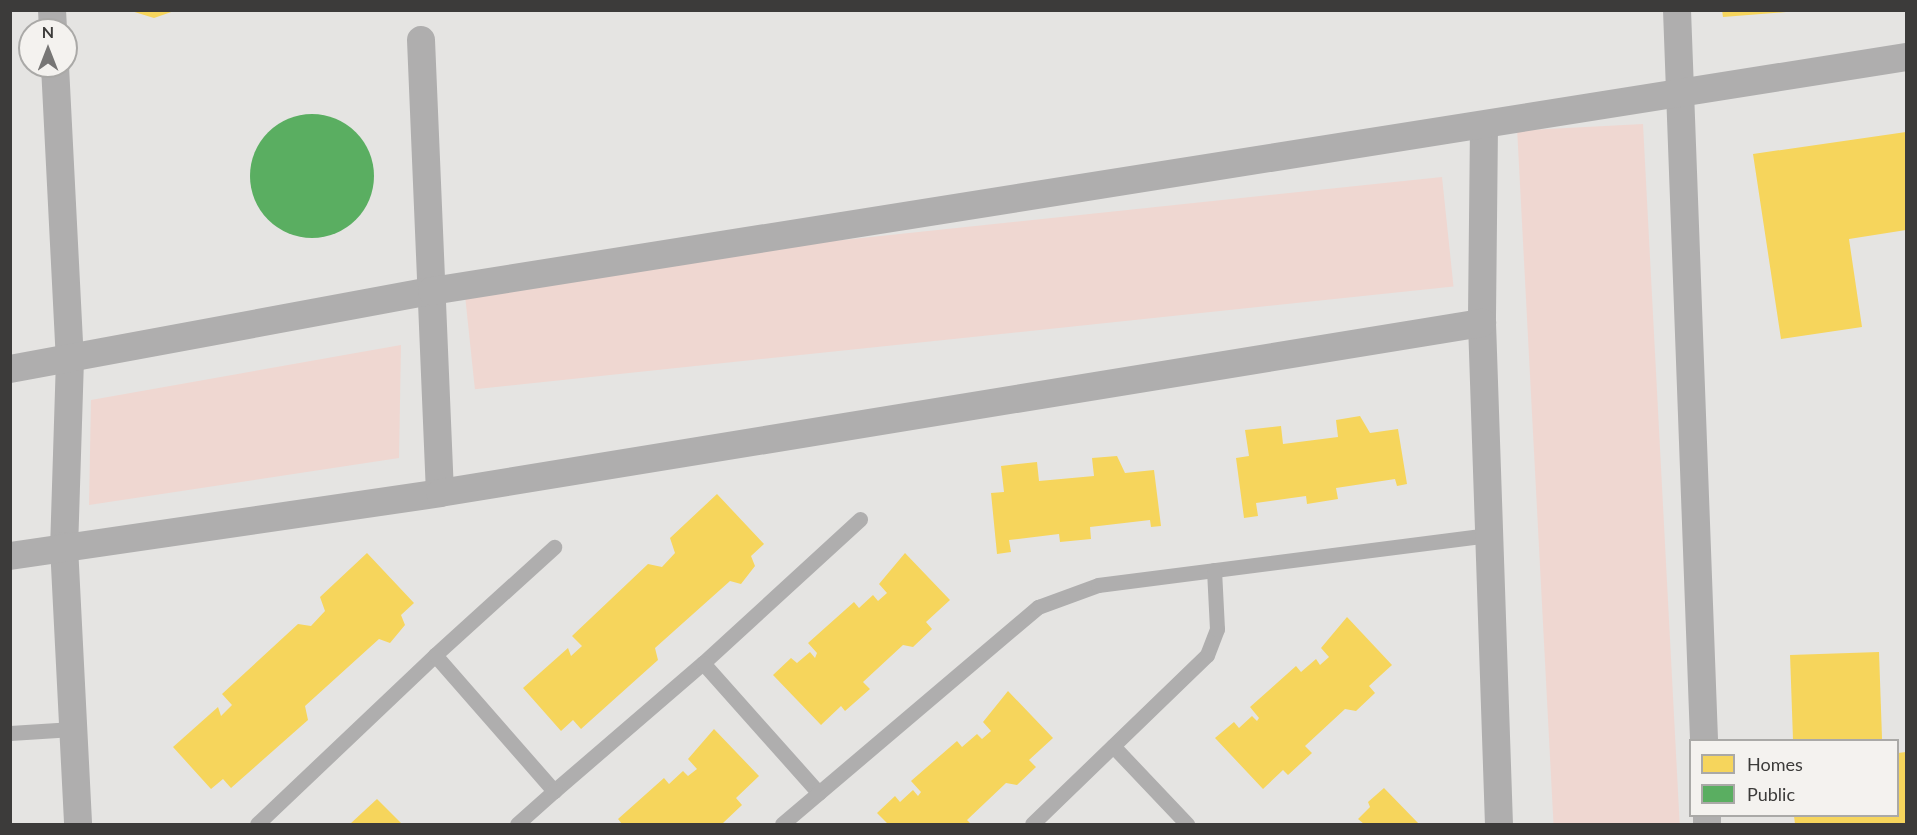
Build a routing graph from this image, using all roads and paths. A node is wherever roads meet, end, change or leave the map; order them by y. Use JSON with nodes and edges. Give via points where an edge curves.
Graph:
{"nodes":[{"id":1,"x":1677,"y":10,"type":"edge"},
{"id":2,"x":421,"y":40,"type":"dead end"},
{"id":3,"x":1906,"y":57,"type":"edge"},
{"id":4,"x":56,"y":78,"type":"edge"},
{"id":5,"x":1681,"y":93,"type":"junction"},
{"id":6,"x":1484,"y":125,"type":"junction"},
{"id":7,"x":432,"y":291,"type":"junction"},
{"id":8,"x":1482,"y":323,"type":"junction"},
{"id":9,"x":70,"y":359,"type":"junction"},
{"id":10,"x":10,"y":369,"type":"edge"},
{"id":11,"x":440,"y":493,"type":"junction"},
{"id":12,"x":860,"y":519,"type":"dead end"},
{"id":13,"x":1489,"y":535,"type":"junction"},
{"id":14,"x":63,"y":546,"type":"junction"},
{"id":15,"x":554,"y":547,"type":"dead end"},
{"id":16,"x":10,"y":556,"type":"edge"},
{"id":17,"x":1214,"y":570,"type":"junction"},
{"id":18,"x":435,"y":655,"type":"junction"},
{"id":19,"x":703,"y":663,"type":"junction"},
{"id":20,"x":73,"y":729,"type":"junction"},
{"id":21,"x":10,"y":733,"type":"edge"},
{"id":22,"x":1704,"y":739,"type":"edge"},
{"id":23,"x":1113,"y":746,"type":"junction"},
{"id":24,"x":554,"y":790,"type":"junction"},
{"id":25,"x":819,"y":793,"type":"junction"},
{"id":26,"x":78,"y":825,"type":"edge"},
{"id":27,"x":257,"y":825,"type":"edge"},
{"id":28,"x":517,"y":825,"type":"edge"},
{"id":29,"x":782,"y":825,"type":"edge"},
{"id":30,"x":1032,"y":825,"type":"edge"},
{"id":31,"x":1187,"y":825,"type":"edge"},
{"id":32,"x":1499,"y":825,"type":"edge"}],
"edges":[{"from":1,"to":5,"type":"street"},
{"from":2,"to":7,"type":"street"},
{"from":3,"to":5,"type":"street"},
{"from":4,"to":9,"type":"street"},
{"from":5,"to":6,"type":"street"},
{"from":5,"to":22,"type":"street"},
{"from":6,"to":7,"type":"street"},
{"from":6,"to":8,"type":"street"},
{"from":7,"to":9,"type":"street"},
{"from":7,"to":11,"type":"street"},
{"from":8,"to":11,"type":"street"},
{"from":8,"to":13,"type":"street"},
{"from":9,"to":10,"type":"street"},
{"from":9,"to":14,"type":"street"},
{"from":11,"to":14,"type":"street"},
{"from":12,"to":19,"type":"lane"},
{"from":13,"to":17,"type":"lane"},
{"from":13,"to":32,"type":"street"},
{"from":14,"to":16,"type":"street"},
{"from":14,"to":20,"type":"street"},
{"from":15,"to":18,"type":"lane"},
{"from":17,"to":23,"type":"lane","via":[[1217,629],[1207,655]]},
{"from":17,"to":25,"type":"lane","via":[[1098,585],[1038,607]]},
{"from":18,"to":24,"type":"lane"},
{"from":18,"to":27,"type":"lane"},
{"from":19,"to":24,"type":"lane"},
{"from":19,"to":25,"type":"lane"},
{"from":20,"to":21,"type":"lane"},
{"from":20,"to":26,"type":"street"},
{"from":23,"to":30,"type":"lane"},
{"from":23,"to":31,"type":"lane"},
{"from":24,"to":28,"type":"lane"},
{"from":25,"to":29,"type":"lane"}]}
